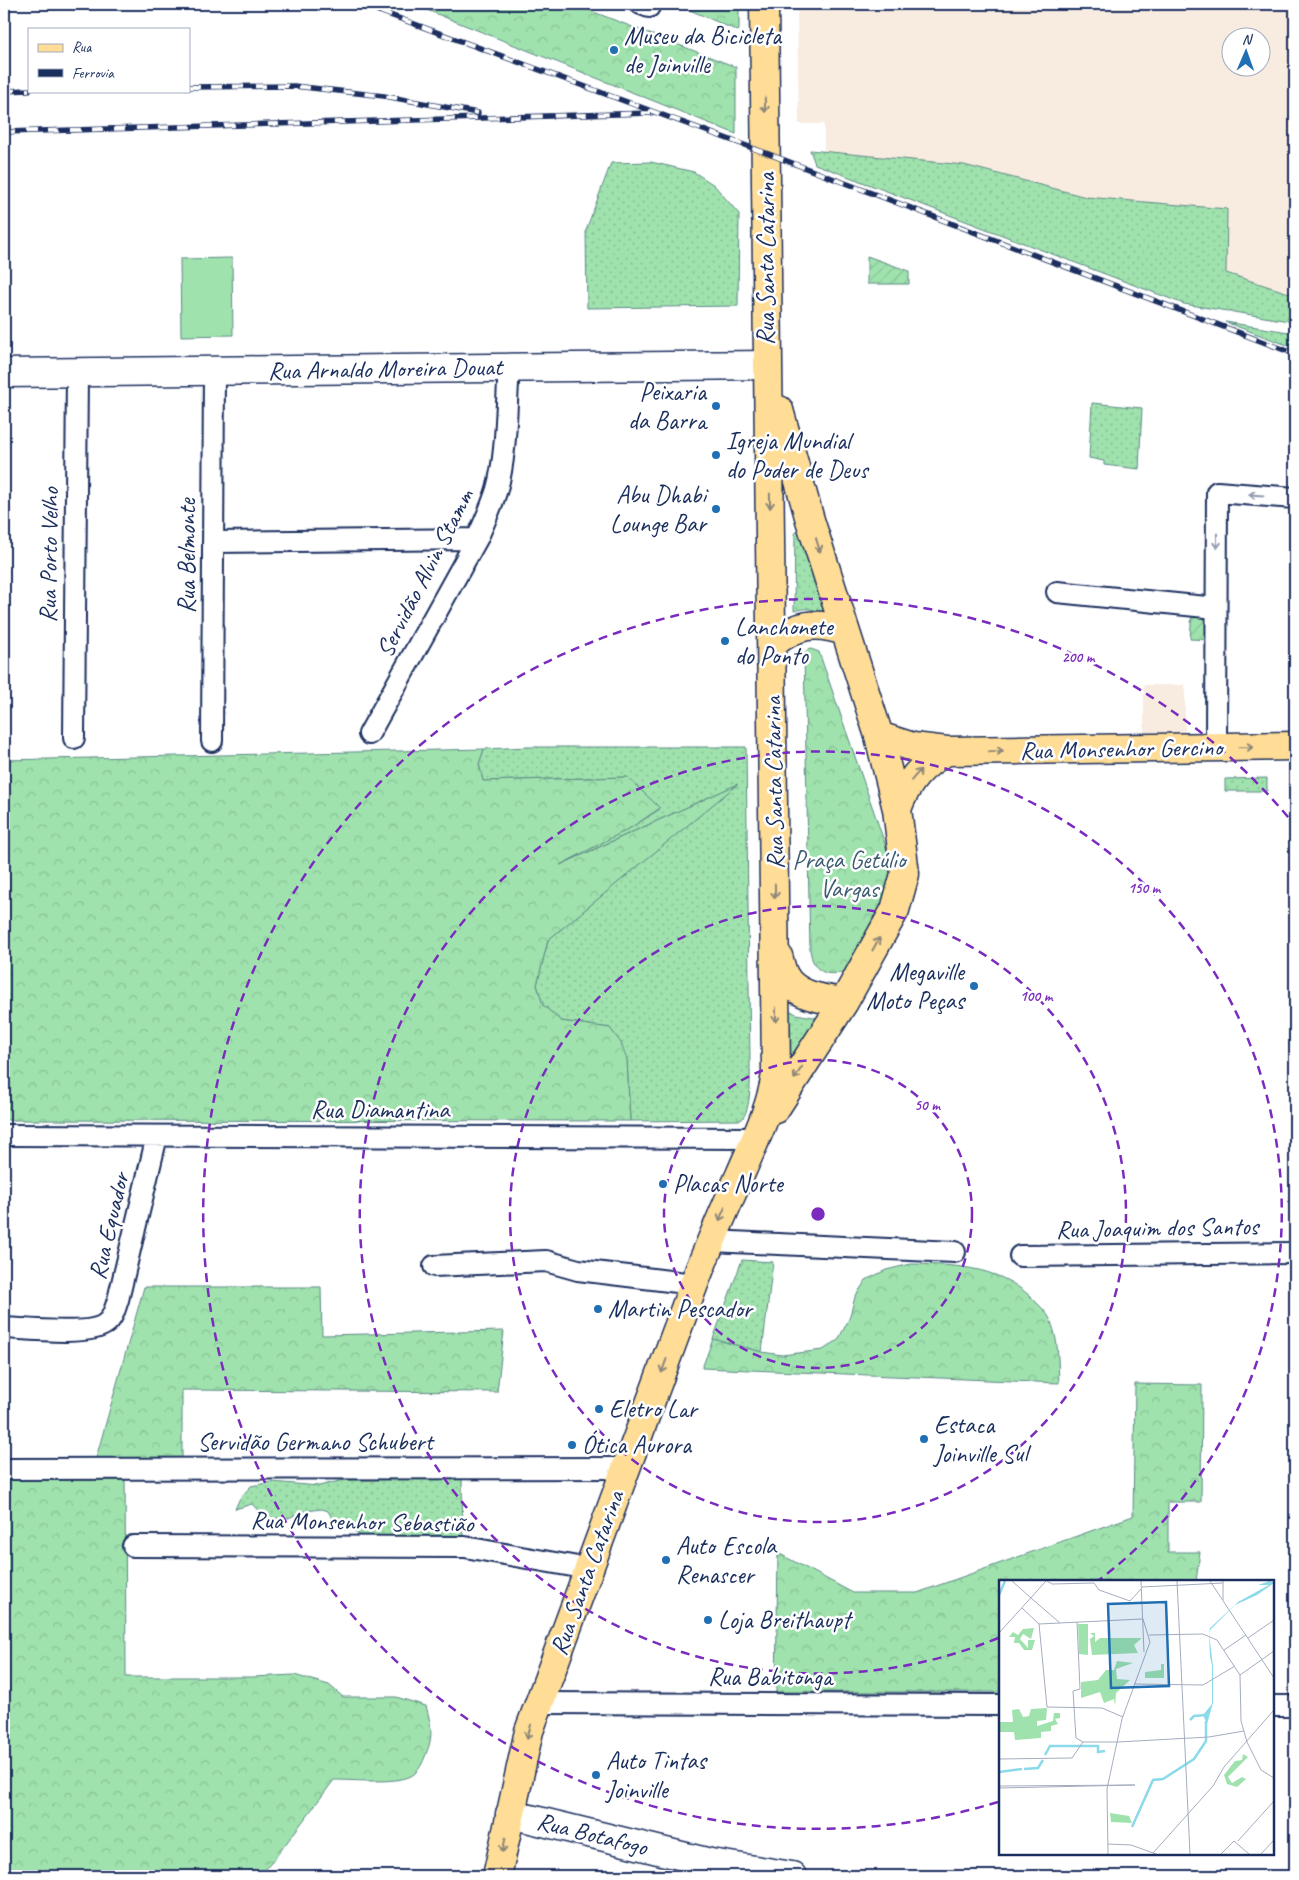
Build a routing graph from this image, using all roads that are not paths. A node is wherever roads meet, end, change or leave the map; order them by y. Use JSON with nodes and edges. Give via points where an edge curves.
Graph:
{"nodes":[{"id":1,"x":764,"y":4,"type":"edge"},
{"id":2,"x":767,"y":365,"type":"junction"},
{"id":3,"x":509,"y":368,"type":"junction"},
{"id":4,"x":214,"y":371,"type":"junction"},
{"id":5,"x":77,"y":373,"type":"junction"},
{"id":6,"x":4,"y":374,"type":"edge"},
{"id":7,"x":1295,"y":498,"type":"edge"},
{"id":8,"x":477,"y":539,"type":"junction"},
{"id":9,"x":213,"y":542,"type":"junction"},
{"id":10,"x":1057,"y":592,"type":"dead end"},
{"id":11,"x":1216,"y":608,"type":"junction"},
{"id":12,"x":845,"y":631,"type":"junction"},
{"id":13,"x":772,"y":644,"type":"junction"},
{"id":14,"x":369,"y":734,"type":"dead end"},
{"id":15,"x":879,"y":736,"type":"junction"},
{"id":16,"x":74,"y":738,"type":"dead end"},
{"id":17,"x":212,"y":741,"type":"dead end"},
{"id":18,"x":1295,"y":746,"type":"edge"},
{"id":19,"x":1216,"y":747,"type":"junction"},
{"id":20,"x":948,"y":751,"type":"junction"},
{"id":21,"x":898,"y":809,"type":"junction"},
{"id":22,"x":776,"y":949,"type":"junction"},
{"id":23,"x":844,"y":1002,"type":"junction"},
{"id":24,"x":4,"y":1135,"type":"edge"},
{"id":25,"x":157,"y":1136,"type":"junction"},
{"id":26,"x":756,"y":1138,"type":"junction"},
{"id":27,"x":711,"y":1241,"type":"junction"},
{"id":28,"x":954,"y":1252,"type":"dead end"},
{"id":29,"x":1295,"y":1253,"type":"edge"},
{"id":30,"x":1020,"y":1256,"type":"dead end"},
{"id":31,"x":434,"y":1266,"type":"dead end"},
{"id":32,"x":694,"y":1284,"type":"junction"},
{"id":33,"x":4,"y":1328,"type":"edge"},
{"id":34,"x":626,"y":1468,"type":"junction"},
{"id":35,"x":4,"y":1469,"type":"edge"},
{"id":36,"x":133,"y":1546,"type":"dead end"},
{"id":37,"x":589,"y":1569,"type":"junction"},
{"id":38,"x":539,"y":1703,"type":"junction"},
{"id":39,"x":999,"y":1705,"type":"edge"},
{"id":40,"x":1274,"y":1706,"type":"edge"},
{"id":41,"x":1295,"y":1706,"type":"edge"},
{"id":42,"x":510,"y":1814,"type":"junction"},
{"id":43,"x":497,"y":1876,"type":"edge"},
{"id":44,"x":792,"y":1876,"type":"edge"}],
"edges":[{"from":1,"to":2,"type":"main road","name":"Rua Santa Catarina","one_way":true},
{"from":2,"to":3,"type":"street","name":"Rua Arnaldo Moreira Douat"},
{"from":2,"to":12,"type":"main road","name":"Rua Santa Catarina","one_way":true,"via":[[788,449]]},
{"from":2,"to":13,"type":"main road","name":"Rua Santa Catarina","one_way":true},
{"from":3,"to":4,"type":"street","name":"Rua Arnaldo Moreira Douat"},
{"from":3,"to":8,"type":"street","name":"Servidão Alvin Stamm","via":[[502,467],[498,488]]},
{"from":4,"to":5,"type":"street","name":"Rua Arnaldo Moreira Douat"},
{"from":4,"to":9,"type":"street","name":"Rua Belmonte"},
{"from":5,"to":6,"type":"street","name":"Rua Arnaldo Moreira Douat"},
{"from":5,"to":16,"type":"street","name":"Rua Porto Velho"},
{"from":7,"to":11,"type":"street","one_way":true,"via":[[1217,492]]},
{"from":8,"to":9,"type":"street"},
{"from":8,"to":14,"type":"street","name":"Servidão Alvin Stamm"},
{"from":9,"to":17,"type":"street","name":"Rua Belmonte"},
{"from":10,"to":11,"type":"street"},
{"from":11,"to":19,"type":"street"},
{"from":12,"to":13,"type":"main road","via":[[814,624],[798,627]]},
{"from":12,"to":15,"type":"main road","name":"Rua Santa Catarina"},
{"from":13,"to":22,"type":"main road","name":"Rua Santa Catarina","one_way":true},
{"from":15,"to":20,"type":"main road","name":"Rua Monsenhor Gercino","via":[[913,746]]},
{"from":15,"to":21,"type":"main road","name":"Rua Santa Catarina"},
{"from":19,"to":18,"type":"main road","name":"Rua Monsenhor Gercino","one_way":true},
{"from":20,"to":19,"type":"main road","name":"Rua Monsenhor Gercino","one_way":true},
{"from":21,"to":20,"type":"main road","one_way":true,"via":[[916,774]]},
{"from":23,"to":21,"type":"main road","name":"Rua Santa Catarina","one_way":true,"via":[[895,910],[901,891],[905,874]]},
{"from":22,"to":23,"type":"main road","via":[[784,975],[793,986],[807,994]]},
{"from":22,"to":26,"type":"main road","name":"Rua Santa Catarina","one_way":true,"via":[[776,1074],[773,1092]]},
{"from":23,"to":26,"type":"main road","name":"Rua Santa Catarina","one_way":true},
{"from":24,"to":25,"type":"street","name":"Rua Diamantina"},
{"from":25,"to":26,"type":"street","name":"Rua Diamantina"},
{"from":25,"to":33,"type":"street","name":"Rua Equador","via":[[118,1300],[105,1325],[90,1330]]},
{"from":26,"to":27,"type":"main road","name":"Rua Santa Catarina","one_way":true},
{"from":27,"to":28,"type":"street"},
{"from":27,"to":32,"type":"main road","name":"Rua Santa Catarina"},
{"from":29,"to":30,"type":"street","name":"Rua Joaquim dos Santos"},
{"from":31,"to":32,"type":"street","via":[[546,1261],[578,1270]]},
{"from":32,"to":34,"type":"main road","name":"Rua Santa Catarina","one_way":true},
{"from":34,"to":35,"type":"street","name":"Servidão Germano Schubert"},
{"from":34,"to":37,"type":"main road","name":"Rua Santa Catarina"},
{"from":36,"to":37,"type":"street","name":"Rua Monsenhor Sebastião","via":[[465,1547]]},
{"from":37,"to":38,"type":"main road","name":"Rua Santa Catarina"},
{"from":38,"to":39,"type":"street","name":"Rua Babitonga"},
{"from":38,"to":42,"type":"main road","name":"Rua Santa Catarina","one_way":true,"via":[[528,1731]]},
{"from":40,"to":41,"type":"street"},
{"from":42,"to":43,"type":"main road","name":"Rua Santa Catarina","one_way":true},
{"from":42,"to":44,"type":"street","name":"Rua Botafogo","via":[[711,1863]]}]}
